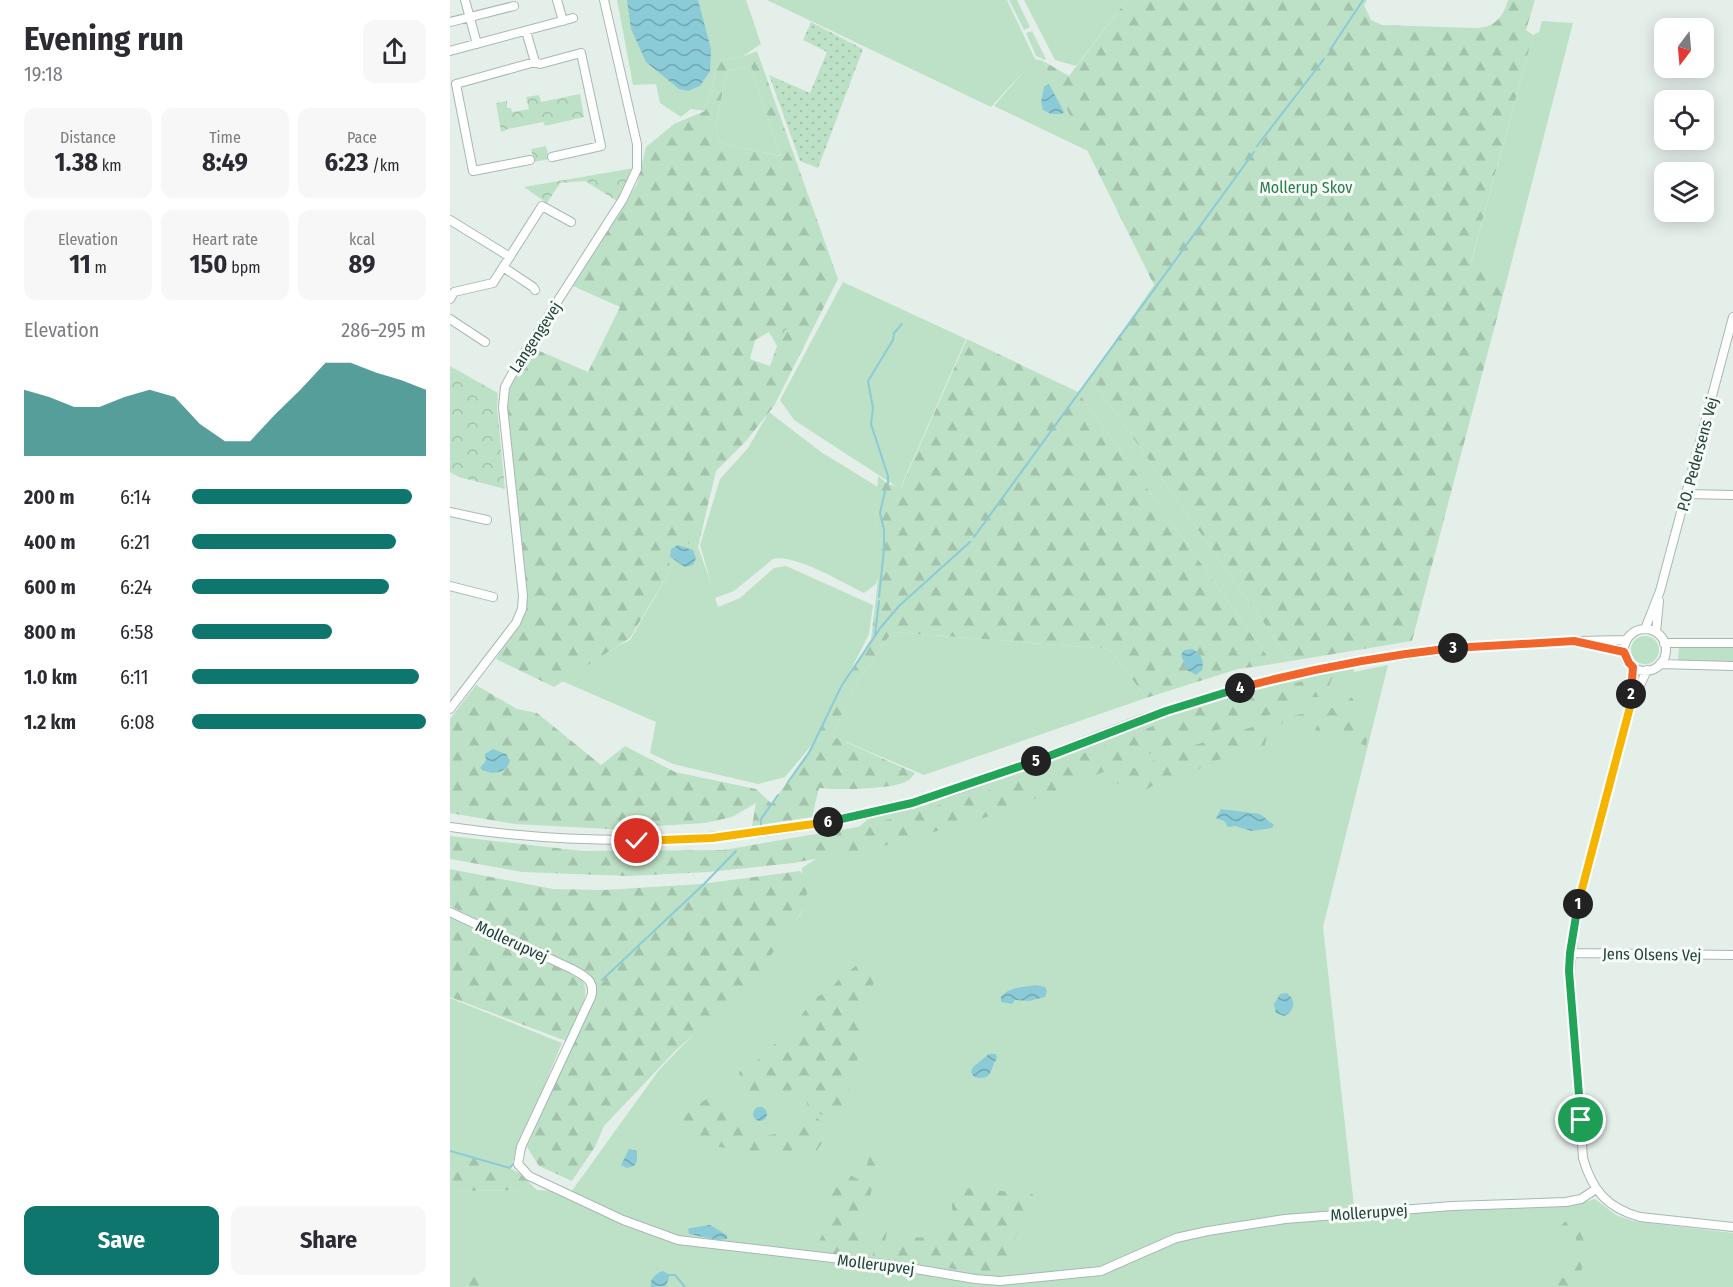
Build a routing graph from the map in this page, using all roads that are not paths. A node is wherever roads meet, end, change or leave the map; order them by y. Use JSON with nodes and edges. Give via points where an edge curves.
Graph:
{"nodes":[{"id":1,"x":465,"y":0,"type":"edge"},
{"id":2,"x":557,"y":0,"type":"edge"},
{"id":3,"x":604,"y":0,"type":"edge"},
{"id":4,"x":514,"y":6,"type":"dead end"},
{"id":5,"x":470,"y":17,"type":"junction"},
{"id":6,"x":573,"y":18,"type":"dead end"},
{"id":7,"x":563,"y":21,"type":"junction"},
{"id":8,"x":450,"y":22,"type":"edge"},
{"id":9,"x":526,"y":31,"type":"junction"},
{"id":10,"x":477,"y":44,"type":"junction"},
{"id":11,"x":450,"y":51,"type":"edge"},
{"id":12,"x":535,"y":62,"type":"junction"},
{"id":13,"x":552,"y":157,"type":"dead end"},
{"id":14,"x":531,"y":160,"type":"dead end"},
{"id":15,"x":450,"y":220,"type":"edge"},
{"id":16,"x":571,"y":222,"type":"dead end"},
{"id":17,"x":510,"y":257,"type":"junction"},
{"id":18,"x":503,"y":267,"type":"junction"},
{"id":19,"x":535,"y":290,"type":"dead end"},
{"id":20,"x":450,"y":299,"type":"edge"},
{"id":21,"x":1733,"y":317,"type":"edge"},
{"id":22,"x":450,"y":319,"type":"edge"},
{"id":23,"x":485,"y":342,"type":"dead end"},
{"id":24,"x":1686,"y":494,"type":"junction"},
{"id":25,"x":1733,"y":495,"type":"edge"},
{"id":26,"x":450,"y":512,"type":"edge"},
{"id":27,"x":487,"y":520,"type":"dead end"},
{"id":28,"x":450,"y":586,"type":"edge"},
{"id":29,"x":1660,"y":591,"type":"junction"},
{"id":30,"x":493,"y":597,"type":"dead end"},
{"id":31,"x":1645,"y":629,"type":"junction"},
{"id":32,"x":1656,"y":632,"type":"junction"},
{"id":33,"x":1626,"y":640,"type":"junction"},
{"id":34,"x":1574,"y":641,"type":"junction"},
{"id":35,"x":1664,"y":643,"type":"junction"},
{"id":36,"x":1733,"y":643,"type":"edge"},
{"id":37,"x":1624,"y":652,"type":"junction"},
{"id":38,"x":1660,"y":664,"type":"junction"},
{"id":39,"x":1733,"y":666,"type":"edge"},
{"id":40,"x":1633,"y":667,"type":"junction"},
{"id":41,"x":1647,"y":670,"type":"junction"},
{"id":42,"x":1630,"y":707,"type":"junction"},
{"id":43,"x":450,"y":709,"type":"edge"},
{"id":44,"x":450,"y":828,"type":"edge"},
{"id":45,"x":450,"y":912,"type":"edge"},
{"id":46,"x":1570,"y":953,"type":"junction"},
{"id":47,"x":1733,"y":955,"type":"edge"},
{"id":48,"x":1596,"y":1189,"type":"junction"},
{"id":49,"x":1733,"y":1227,"type":"edge"}],
"edges":[{"from":1,"to":5,"type":"street"},
{"from":2,"to":7,"type":"street"},
{"from":3,"to":43,"type":"street","name":"Langengevej","via":[[637,144],[637,169],[623,199],[505,387],[503,407],[524,596],[522,609],[516,623]]},
{"from":4,"to":5,"type":"street"},
{"from":5,"to":8,"type":"street"},
{"from":5,"to":10,"type":"street"},
{"from":6,"to":7,"type":"street"},
{"from":7,"to":9,"type":"street"},
{"from":9,"to":10,"type":"street"},
{"from":9,"to":12,"type":"street"},
{"from":10,"to":11,"type":"street"},
{"from":12,"to":13,"type":"street","via":[[581,54],[601,146]]},
{"from":12,"to":14,"type":"street","via":[[456,84],[473,171]]},
{"from":15,"to":17,"type":"street"},
{"from":16,"to":17,"type":"street","via":[[543,206]]},
{"from":17,"to":18,"type":"street"},
{"from":18,"to":19,"type":"street"},
{"from":18,"to":20,"type":"street","via":[[493,283],[454,292]]},
{"from":21,"to":24,"type":"street","name":"P.O. Pedersens Vej"},
{"from":22,"to":23,"type":"street"},
{"from":24,"to":25,"type":"street"},
{"from":24,"to":29,"type":"street","name":"P.O. Pedersens Vej"},
{"from":26,"to":27,"type":"street"},
{"from":28,"to":30,"type":"street"},
{"from":29,"to":31,"type":"street","name":"P.O. Pedersens Vej"},
{"from":29,"to":32,"type":"street","name":"P.O. Pedersens Vej"},
{"from":31,"to":32,"type":"street"},
{"from":31,"to":33,"type":"street"},
{"from":32,"to":35,"type":"street"},
{"from":33,"to":34,"type":"street"},
{"from":33,"to":37,"type":"street"},
{"from":34,"to":37,"type":"street"},
{"from":34,"to":44,"type":"street","via":[[1423,652],[1275,679],[1166,711],[954,790],[858,817],[792,828],[712,838],[637,841],[563,840]]},
{"from":35,"to":36,"type":"street"},
{"from":35,"to":38,"type":"street","via":[[1665,654]]},
{"from":37,"to":40,"type":"street"},
{"from":38,"to":39,"type":"street"},
{"from":38,"to":41,"type":"street"},
{"from":40,"to":41,"type":"street"},
{"from":40,"to":42,"type":"street"},
{"from":41,"to":42,"type":"street"},
{"from":42,"to":46,"type":"street","via":[[1578,901]]},
{"from":45,"to":48,"type":"street","name":"Mollerupvej","via":[[572,969],[591,982],[591,997],[521,1147],[518,1164],[529,1176],[623,1220],[678,1240],[1000,1281],[1101,1271],[1176,1238],[1285,1219],[1452,1206],[1566,1203]]},
{"from":46,"to":47,"type":"street","name":"Jens Olsens Vej"},
{"from":46,"to":48,"type":"street","via":[[1583,1158]]},
{"from":48,"to":49,"type":"street","via":[[1627,1213]]}]}
